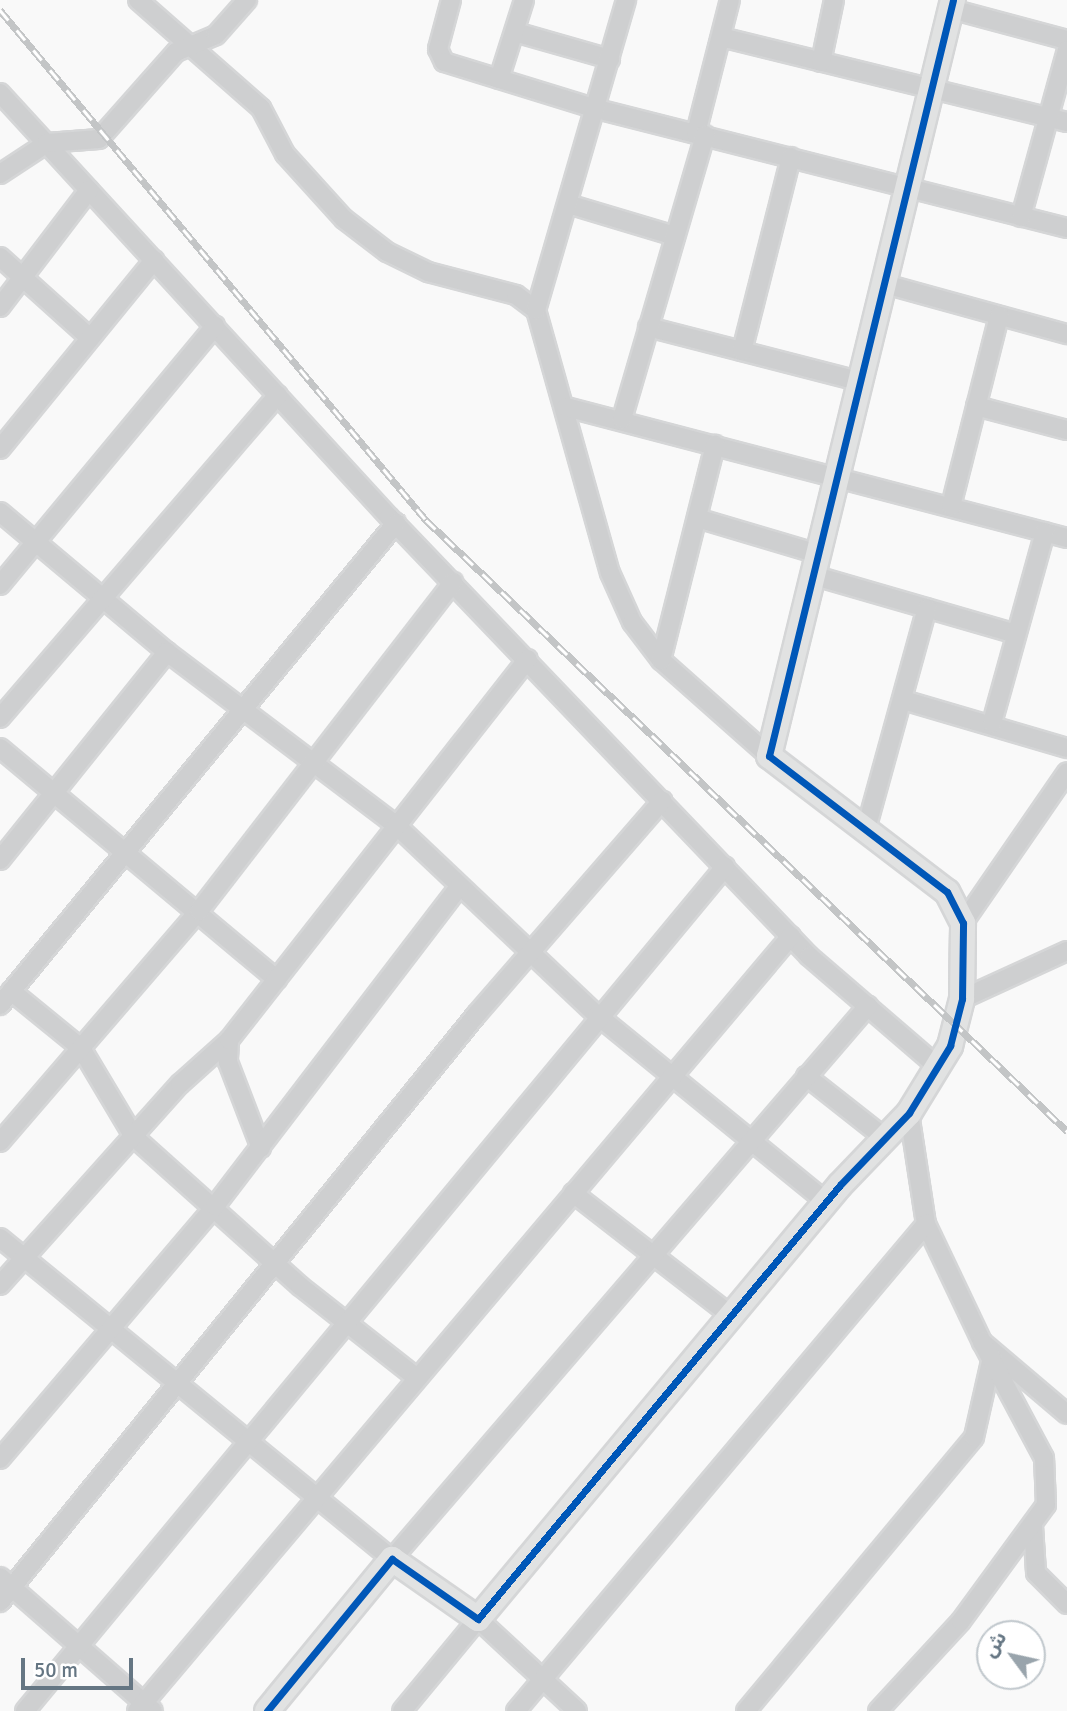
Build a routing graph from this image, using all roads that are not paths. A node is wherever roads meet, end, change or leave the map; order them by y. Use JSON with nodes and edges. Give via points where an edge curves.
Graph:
{"nodes":[{"id":1,"x":138,"y":0,"type":"edge"},
{"id":2,"x":247,"y":0,"type":"edge"},
{"id":3,"x":451,"y":0,"type":"edge"},
{"id":4,"x":524,"y":0,"type":"edge"},
{"id":5,"x":626,"y":0,"type":"edge"},
{"id":6,"x":730,"y":0,"type":"edge"},
{"id":7,"x":834,"y":0,"type":"edge"},
{"id":8,"x":952,"y":4,"type":"edge"},
{"id":9,"x":515,"y":32,"type":"junction"},
{"id":10,"x":721,"y":37,"type":"junction"},
{"id":11,"x":1067,"y":40,"type":"edge"},
{"id":12,"x":189,"y":44,"type":"junction"},
{"id":13,"x":1067,"y":50,"type":"edge"},
{"id":14,"x":610,"y":59,"type":"junction"},
{"id":15,"x":821,"y":62,"type":"junction"},
{"id":16,"x":499,"y":79,"type":"junction"},
{"id":17,"x":932,"y":89,"type":"junction"},
{"id":18,"x":0,"y":93,"type":"edge"},
{"id":19,"x":597,"y":109,"type":"junction"},
{"id":20,"x":1048,"y":117,"type":"junction"},
{"id":21,"x":1067,"y":122,"type":"edge"},
{"id":22,"x":701,"y":134,"type":"junction"},
{"id":23,"x":47,"y":143,"type":"junction"},
{"id":24,"x":790,"y":157,"type":"junction"},
{"id":25,"x":0,"y":174,"type":"edge"},
{"id":26,"x":89,"y":190,"type":"junction"},
{"id":27,"x":907,"y":191,"type":"junction"},
{"id":28,"x":568,"y":204,"type":"junction"},
{"id":29,"x":1021,"y":217,"type":"junction"},
{"id":30,"x":1067,"y":228,"type":"edge"},
{"id":31,"x":675,"y":236,"type":"junction"},
{"id":32,"x":0,"y":257,"type":"edge"},
{"id":33,"x":154,"y":260,"type":"junction"},
{"id":34,"x":24,"y":277,"type":"junction"},
{"id":35,"x":885,"y":284,"type":"junction"},
{"id":36,"x":0,"y":307,"type":"edge"},
{"id":37,"x":536,"y":310,"type":"junction"},
{"id":38,"x":999,"y":316,"type":"junction"},
{"id":39,"x":215,"y":327,"type":"junction"},
{"id":40,"x":648,"y":327,"type":"junction"},
{"id":41,"x":1067,"y":334,"type":"edge"},
{"id":42,"x":89,"y":337,"type":"junction"},
{"id":43,"x":742,"y":351,"type":"junction"},
{"id":44,"x":862,"y":382,"type":"junction"},
{"id":45,"x":278,"y":395,"type":"junction"},
{"id":46,"x":976,"y":406,"type":"junction"},
{"id":47,"x":566,"y":407,"type":"junction"},
{"id":48,"x":622,"y":419,"type":"junction"},
{"id":49,"x":1067,"y":430,"type":"edge"},
{"id":50,"x":715,"y":444,"type":"junction"},
{"id":51,"x":0,"y":449,"type":"edge"},
{"id":52,"x":838,"y":475,"type":"junction"},
{"id":53,"x":951,"y":506,"type":"junction"},
{"id":54,"x":0,"y":512,"type":"edge"},
{"id":55,"x":697,"y":518,"type":"junction"},
{"id":56,"x":396,"y":523,"type":"junction"},
{"id":57,"x":1045,"y":532,"type":"junction"},
{"id":58,"x":1067,"y":538,"type":"edge"},
{"id":59,"x":36,"y":542,"type":"junction"},
{"id":60,"x":815,"y":565,"type":"junction"},
{"id":61,"x":453,"y":582,"type":"junction"},
{"id":62,"x":0,"y":585,"type":"edge"},
{"id":63,"x":102,"y":597,"type":"junction"},
{"id":64,"x":927,"y":608,"type":"junction"},
{"id":65,"x":1016,"y":634,"type":"junction"},
{"id":66,"x":167,"y":652,"type":"junction"},
{"id":67,"x":528,"y":659,"type":"junction"},
{"id":68,"x":661,"y":660,"type":"junction"},
{"id":69,"x":903,"y":700,"type":"junction"},
{"id":70,"x":242,"y":709,"type":"junction"},
{"id":71,"x":0,"y":718,"type":"edge"},
{"id":72,"x":992,"y":723,"type":"junction"},
{"id":73,"x":0,"y":748,"type":"edge"},
{"id":74,"x":1067,"y":748,"type":"edge"},
{"id":75,"x":769,"y":756,"type":"junction"},
{"id":76,"x":313,"y":763,"type":"junction"},
{"id":77,"x":1067,"y":772,"type":"edge"},
{"id":78,"x":54,"y":793,"type":"junction"},
{"id":79,"x":662,"y":801,"type":"junction"},
{"id":80,"x":398,"y":827,"type":"junction"},
{"id":81,"x":866,"y":829,"type":"junction"},
{"id":82,"x":125,"y":850,"type":"junction"},
{"id":83,"x":0,"y":860,"type":"edge"},
{"id":84,"x":725,"y":867,"type":"junction"},
{"id":85,"x":460,"y":886,"type":"junction"},
{"id":86,"x":199,"y":911,"type":"junction"},
{"id":87,"x":963,"y":923,"type":"junction"},
{"id":88,"x":791,"y":936,"type":"junction"},
{"id":89,"x":1067,"y":951,"type":"edge"},
{"id":90,"x":529,"y":955,"type":"junction"},
{"id":91,"x":277,"y":980,"type":"junction"},
{"id":92,"x":6,"y":998,"type":"edge"},
{"id":93,"x":961,"y":999,"type":"junction"},
{"id":94,"x":867,"y":1006,"type":"junction"},
{"id":95,"x":597,"y":1015,"type":"junction"},
{"id":96,"x":229,"y":1040,"type":"junction"},
{"id":97,"x":81,"y":1048,"type":"junction"},
{"id":98,"x":937,"y":1066,"type":"junction"},
{"id":99,"x":806,"y":1076,"type":"junction"},
{"id":100,"x":670,"y":1079,"type":"junction"},
{"id":101,"x":909,"y":1113,"type":"junction"},
{"id":102,"x":134,"y":1136,"type":"junction"},
{"id":103,"x":886,"y":1139,"type":"junction"},
{"id":104,"x":0,"y":1142,"type":"edge"},
{"id":105,"x":751,"y":1142,"type":"junction"},
{"id":106,"x":261,"y":1148,"type":"junction"},
{"id":107,"x":573,"y":1193,"type":"junction"},
{"id":108,"x":826,"y":1202,"type":"junction"},
{"id":109,"x":215,"y":1206,"type":"junction"},
{"id":110,"x":926,"y":1224,"type":"junction"},
{"id":111,"x":0,"y":1238,"type":"edge"},
{"id":112,"x":654,"y":1255,"type":"junction"},
{"id":113,"x":22,"y":1256,"type":"junction"},
{"id":114,"x":275,"y":1263,"type":"junction"},
{"id":115,"x":0,"y":1285,"type":"edge"},
{"id":116,"x":730,"y":1315,"type":"junction"},
{"id":117,"x":345,"y":1321,"type":"junction"},
{"id":118,"x":114,"y":1332,"type":"junction"},
{"id":119,"x":982,"y":1342,"type":"junction"},
{"id":120,"x":992,"y":1357,"type":"junction"},
{"id":121,"x":417,"y":1378,"type":"junction"},
{"id":122,"x":180,"y":1385,"type":"junction"},
{"id":123,"x":1067,"y":1414,"type":"edge"},
{"id":124,"x":249,"y":1441,"type":"junction"},
{"id":125,"x":0,"y":1459,"type":"edge"},
{"id":126,"x":317,"y":1497,"type":"junction"},
{"id":127,"x":1033,"y":1526,"type":"junction"},
{"id":128,"x":392,"y":1559,"type":"junction"},
{"id":129,"x":6,"y":1582,"type":"edge"},
{"id":130,"x":0,"y":1602,"type":"edge"},
{"id":131,"x":1067,"y":1604,"type":"edge"},
{"id":132,"x":478,"y":1619,"type":"junction"},
{"id":133,"x":78,"y":1644,"type":"junction"},
{"id":134,"x":543,"y":1676,"type":"junction"},
{"id":135,"x":145,"y":1708,"type":"edge"},
{"id":136,"x":25,"y":1711,"type":"edge"},
{"id":137,"x":267,"y":1711,"type":"edge"},
{"id":138,"x":402,"y":1711,"type":"edge"},
{"id":139,"x":516,"y":1711,"type":"edge"},
{"id":140,"x":578,"y":1711,"type":"edge"},
{"id":141,"x":746,"y":1711,"type":"edge"},
{"id":142,"x":878,"y":1711,"type":"edge"}],
"edges":[{"from":1,"to":12,"type":"street"},
{"from":2,"to":12,"type":"street","via":[[216,34]]},
{"from":3,"to":16,"type":"street","via":[[439,56]]},
{"from":4,"to":9,"type":"street"},
{"from":5,"to":14,"type":"street"},
{"from":6,"to":10,"type":"street"},
{"from":7,"to":15,"type":"street"},
{"from":8,"to":11,"type":"street"},
{"from":8,"to":17,"type":"street"},
{"from":9,"to":14,"type":"street"},
{"from":9,"to":16,"type":"street"},
{"from":10,"to":15,"type":"street"},
{"from":10,"to":22,"type":"street"},
{"from":12,"to":23,"type":"street","via":[[99,139]]},
{"from":12,"to":37,"type":"street","via":[[261,108],[285,154],[344,219],[387,252],[428,272],[516,296]]},
{"from":13,"to":20,"type":"street"},
{"from":14,"to":19,"type":"street"},
{"from":15,"to":17,"type":"street"},
{"from":16,"to":19,"type":"street"},
{"from":17,"to":20,"type":"street"},
{"from":17,"to":27,"type":"street"},
{"from":18,"to":23,"type":"street"},
{"from":19,"to":22,"type":"street"},
{"from":19,"to":28,"type":"street"},
{"from":20,"to":21,"type":"street"},
{"from":20,"to":29,"type":"street"},
{"from":22,"to":24,"type":"street"},
{"from":22,"to":31,"type":"street"},
{"from":23,"to":25,"type":"street"},
{"from":23,"to":26,"type":"street"},
{"from":24,"to":27,"type":"street"},
{"from":24,"to":43,"type":"street"},
{"from":26,"to":33,"type":"street"},
{"from":26,"to":34,"type":"street"},
{"from":27,"to":29,"type":"street"},
{"from":27,"to":35,"type":"street"},
{"from":28,"to":31,"type":"street"},
{"from":28,"to":37,"type":"street"},
{"from":29,"to":30,"type":"street"},
{"from":31,"to":40,"type":"street"},
{"from":32,"to":34,"type":"street"},
{"from":33,"to":39,"type":"street"},
{"from":33,"to":42,"type":"street"},
{"from":34,"to":36,"type":"street"},
{"from":34,"to":42,"type":"street"},
{"from":35,"to":38,"type":"street"},
{"from":35,"to":44,"type":"street"},
{"from":37,"to":47,"type":"street"},
{"from":38,"to":41,"type":"street"},
{"from":38,"to":46,"type":"street"},
{"from":39,"to":45,"type":"street"},
{"from":39,"to":59,"type":"street"},
{"from":40,"to":43,"type":"street"},
{"from":40,"to":48,"type":"street"},
{"from":42,"to":51,"type":"street"},
{"from":43,"to":44,"type":"street"},
{"from":44,"to":52,"type":"street"},
{"from":45,"to":56,"type":"street"},
{"from":45,"to":63,"type":"street"},
{"from":46,"to":49,"type":"street"},
{"from":46,"to":53,"type":"street"},
{"from":47,"to":48,"type":"street"},
{"from":47,"to":68,"type":"street","via":[[610,573],[632,622]]},
{"from":48,"to":50,"type":"street"},
{"from":50,"to":52,"type":"street"},
{"from":50,"to":55,"type":"street"},
{"from":52,"to":53,"type":"street"},
{"from":52,"to":60,"type":"street"},
{"from":53,"to":57,"type":"street"},
{"from":54,"to":59,"type":"street"},
{"from":55,"to":60,"type":"street"},
{"from":55,"to":68,"type":"street"},
{"from":56,"to":61,"type":"street"},
{"from":56,"to":70,"type":"street"},
{"from":57,"to":58,"type":"street"},
{"from":57,"to":65,"type":"street"},
{"from":59,"to":62,"type":"street"},
{"from":59,"to":63,"type":"street"},
{"from":60,"to":64,"type":"street"},
{"from":60,"to":75,"type":"street"},
{"from":61,"to":67,"type":"street"},
{"from":61,"to":76,"type":"street"},
{"from":63,"to":66,"type":"street"},
{"from":63,"to":71,"type":"street"},
{"from":64,"to":65,"type":"street"},
{"from":64,"to":69,"type":"street"},
{"from":65,"to":72,"type":"street"},
{"from":66,"to":70,"type":"street"},
{"from":66,"to":78,"type":"street"},
{"from":67,"to":79,"type":"street"},
{"from":67,"to":80,"type":"street"},
{"from":68,"to":75,"type":"street"},
{"from":69,"to":72,"type":"street"},
{"from":69,"to":81,"type":"street"},
{"from":70,"to":76,"type":"street"},
{"from":70,"to":82,"type":"street"},
{"from":72,"to":74,"type":"street"},
{"from":73,"to":78,"type":"street"},
{"from":75,"to":81,"type":"street"},
{"from":76,"to":80,"type":"street"},
{"from":76,"to":86,"type":"street"},
{"from":77,"to":87,"type":"street"},
{"from":78,"to":82,"type":"street"},
{"from":78,"to":83,"type":"street"},
{"from":79,"to":84,"type":"street"},
{"from":79,"to":90,"type":"street"},
{"from":80,"to":85,"type":"street"},
{"from":80,"to":91,"type":"street"},
{"from":81,"to":87,"type":"street","via":[[934,877]]},
{"from":82,"to":86,"type":"street"},
{"from":82,"to":92,"type":"street"},
{"from":84,"to":88,"type":"street"},
{"from":84,"to":95,"type":"street"},
{"from":85,"to":90,"type":"street"},
{"from":85,"to":106,"type":"street"},
{"from":86,"to":91,"type":"street"},
{"from":86,"to":97,"type":"street"},
{"from":87,"to":93,"type":"street"},
{"from":88,"to":94,"type":"street"},
{"from":88,"to":100,"type":"street"},
{"from":89,"to":93,"type":"street"},
{"from":90,"to":95,"type":"street"},
{"from":90,"to":114,"type":"street"},
{"from":91,"to":96,"type":"street"},
{"from":92,"to":97,"type":"street"},
{"from":93,"to":98,"type":"street"},
{"from":94,"to":98,"type":"street"},
{"from":94,"to":99,"type":"street"},
{"from":95,"to":100,"type":"street"},
{"from":95,"to":117,"type":"street"},
{"from":96,"to":102,"type":"street"},
{"from":96,"to":106,"type":"street","via":[[228,1062]]},
{"from":97,"to":102,"type":"street"},
{"from":97,"to":104,"type":"street"},
{"from":98,"to":101,"type":"street"},
{"from":99,"to":103,"type":"street"},
{"from":99,"to":105,"type":"street"},
{"from":100,"to":105,"type":"street"},
{"from":100,"to":107,"type":"street"},
{"from":101,"to":103,"type":"street"},
{"from":101,"to":110,"type":"street"},
{"from":102,"to":109,"type":"street"},
{"from":102,"to":113,"type":"street"},
{"from":103,"to":108,"type":"street"},
{"from":105,"to":108,"type":"street"},
{"from":105,"to":112,"type":"street"},
{"from":106,"to":109,"type":"street"},
{"from":107,"to":112,"type":"street"},
{"from":107,"to":121,"type":"street"},
{"from":108,"to":116,"type":"street"},
{"from":109,"to":114,"type":"street"},
{"from":109,"to":118,"type":"street"},
{"from":110,"to":119,"type":"street"},
{"from":110,"to":134,"type":"street"},
{"from":111,"to":113,"type":"street"},
{"from":112,"to":116,"type":"street"},
{"from":112,"to":128,"type":"street"},
{"from":113,"to":115,"type":"street"},
{"from":113,"to":118,"type":"street"},
{"from":114,"to":117,"type":"street"},
{"from":114,"to":122,"type":"street"},
{"from":116,"to":132,"type":"street"},
{"from":117,"to":121,"type":"street"},
{"from":117,"to":124,"type":"street"},
{"from":118,"to":122,"type":"street"},
{"from":118,"to":125,"type":"street"},
{"from":119,"to":120,"type":"street"},
{"from":119,"to":123,"type":"street"},
{"from":120,"to":127,"type":"street","via":[[1050,1480]]},
{"from":120,"to":141,"type":"street","via":[[974,1437]]},
{"from":121,"to":126,"type":"street"},
{"from":122,"to":124,"type":"street"},
{"from":122,"to":129,"type":"street"},
{"from":124,"to":126,"type":"street"},
{"from":124,"to":133,"type":"street"},
{"from":126,"to":128,"type":"street"},
{"from":126,"to":135,"type":"street"},
{"from":127,"to":131,"type":"street","via":[[1036,1573]]},
{"from":127,"to":142,"type":"street","via":[[961,1621]]},
{"from":128,"to":132,"type":"street"},
{"from":128,"to":137,"type":"street"},
{"from":129,"to":130,"type":"street"},
{"from":129,"to":133,"type":"street"},
{"from":132,"to":134,"type":"street"},
{"from":132,"to":138,"type":"street"},
{"from":133,"to":135,"type":"street"},
{"from":133,"to":136,"type":"street"},
{"from":134,"to":139,"type":"street"},
{"from":134,"to":140,"type":"street"}]}
